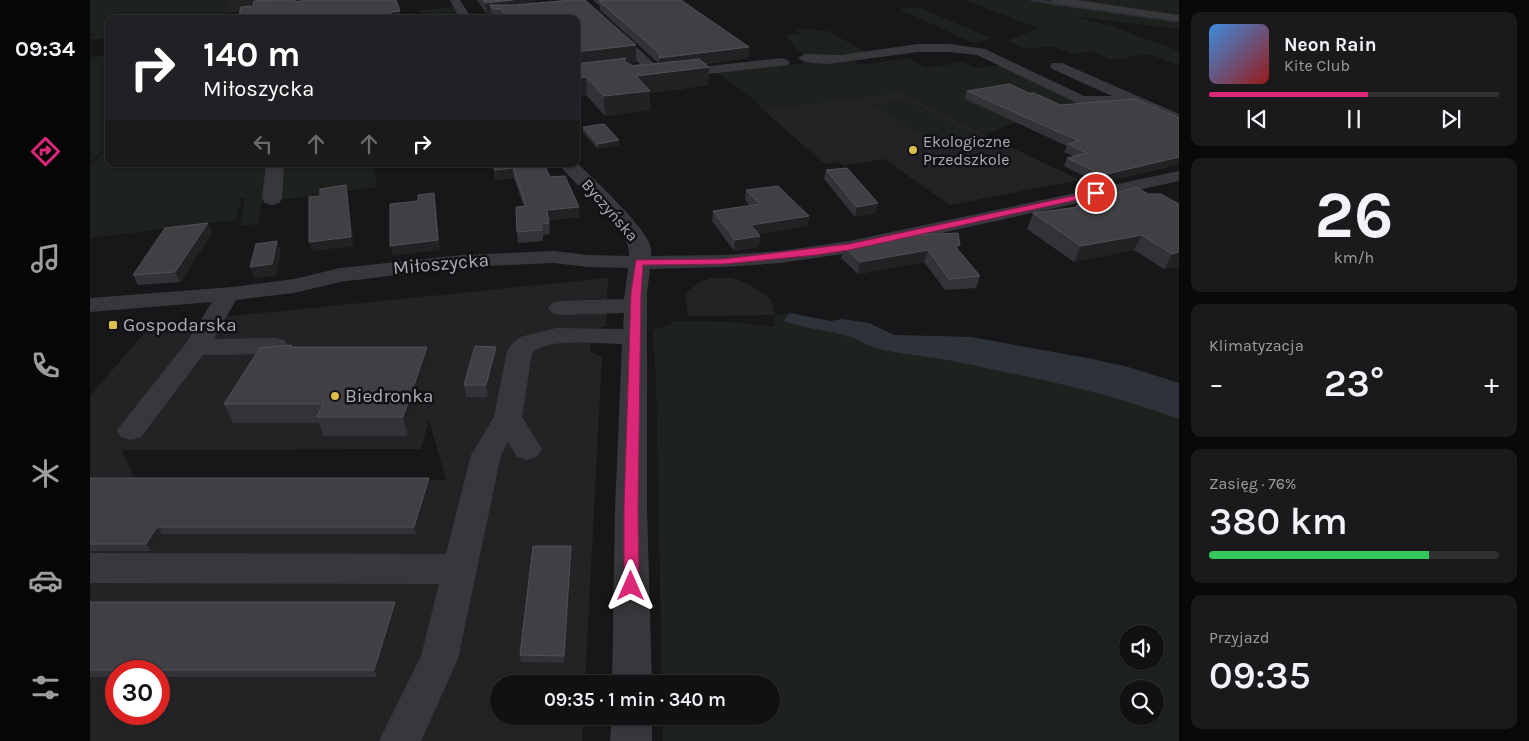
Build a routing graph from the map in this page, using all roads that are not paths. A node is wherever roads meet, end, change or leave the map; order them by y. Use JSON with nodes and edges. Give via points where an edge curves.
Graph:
{"nodes":[{"id":1,"x":455,"y":0,"type":"edge"},
{"id":2,"x":1055,"y":0,"type":"edge"},
{"id":3,"x":539,"y":13,"type":"edge"},
{"id":4,"x":464,"y":15,"type":"edge"},
{"id":5,"x":520,"y":15,"type":"edge"},
{"id":6,"x":1179,"y":18,"type":"edge"},
{"id":7,"x":600,"y":20,"type":"edge"},
{"id":8,"x":805,"y":58,"type":"dead end"},
{"id":9,"x":784,"y":62,"type":"dead end"},
{"id":10,"x":1057,"y":66,"type":"dead end"},
{"id":11,"x":580,"y":76,"type":"edge"},
{"id":12,"x":580,"y":85,"type":"edge"},
{"id":13,"x":1137,"y":100,"type":"junction"},
{"id":14,"x":1179,"y":120,"type":"edge"},
{"id":15,"x":276,"y":167,"type":"edge"},
{"id":16,"x":571,"y":167,"type":"edge"},
{"id":17,"x":1179,"y":176,"type":"edge"},
{"id":18,"x":1151,"y":182,"type":"junction"},
{"id":19,"x":1174,"y":194,"type":"dead end"},
{"id":20,"x":272,"y":199,"type":"dead end"},
{"id":21,"x":588,"y":261,"type":"joint"},
{"id":22,"x":639,"y":262,"type":"junction"},
{"id":23,"x":294,"y":286,"type":"joint"},
{"id":24,"x":228,"y":294,"type":"junction"},
{"id":25,"x":90,"y":306,"type":"edge"},
{"id":26,"x":636,"y":306,"type":"junction"},
{"id":27,"x":560,"y":308,"type":"dead end"},
{"id":28,"x":636,"y":337,"type":"junction"},
{"id":29,"x":275,"y":346,"type":"edge"},
{"id":30,"x":197,"y":347,"type":"junction"},
{"id":31,"x":508,"y":417,"type":"junction"},
{"id":32,"x":131,"y":430,"type":"dead end"},
{"id":33,"x":527,"y":449,"type":"dead end"},
{"id":34,"x":90,"y":568,"type":"edge"},
{"id":35,"x":460,"y":569,"type":"junction"},
{"id":36,"x":632,"y":675,"type":"edge"},
{"id":37,"x":632,"y":725,"type":"edge"},
{"id":38,"x":400,"y":741,"type":"edge"},
{"id":39,"x":631,"y":741,"type":"edge"}],
"edges":[{"from":1,"to":4,"type":"street"},
{"from":2,"to":6,"type":"street"},
{"from":3,"to":5,"type":"street"},
{"from":7,"to":11,"type":"street","via":[[651,67]]},
{"from":8,"to":13,"type":"street","via":[[828,59],[900,50],[964,49],[980,52],[1082,100]]},
{"from":9,"to":12,"type":"street"},
{"from":10,"to":13,"type":"street"},
{"from":13,"to":14,"type":"street"},
{"from":15,"to":20,"type":"street"},
{"from":16,"to":22,"type":"street","name":"Byczyńska","via":[[612,208],[640,243]]},
{"from":17,"to":18,"type":"street","name":"Miłoszycka"},
{"from":18,"to":19,"type":"street"},
{"from":18,"to":22,"type":"street","name":"Miłoszycka","via":[[849,247],[724,261]]},
{"from":21,"to":22,"type":"street","name":"Miłoszycka"},
{"from":21,"to":23,"type":"street","name":"Miłoszycka","via":[[336,288]]},
{"from":22,"to":26,"type":"street"},
{"from":23,"to":24,"type":"street","name":"Miłoszycka"},
{"from":24,"to":25,"type":"street","name":"Miłoszycka"},
{"from":24,"to":30,"type":"street"},
{"from":26,"to":27,"type":"street"},
{"from":26,"to":28,"type":"street"},
{"from":28,"to":31,"type":"street","via":[[556,336],[529,342],[520,351]]},
{"from":28,"to":36,"type":"street","via":[[631,509]]},
{"from":29,"to":30,"type":"street"},
{"from":30,"to":32,"type":"street"},
{"from":31,"to":33,"type":"street"},
{"from":31,"to":35,"type":"street","via":[[486,455]]},
{"from":34,"to":35,"type":"street"},
{"from":35,"to":38,"type":"street","via":[[439,659]]},
{"from":37,"to":39,"type":"street"}]}
